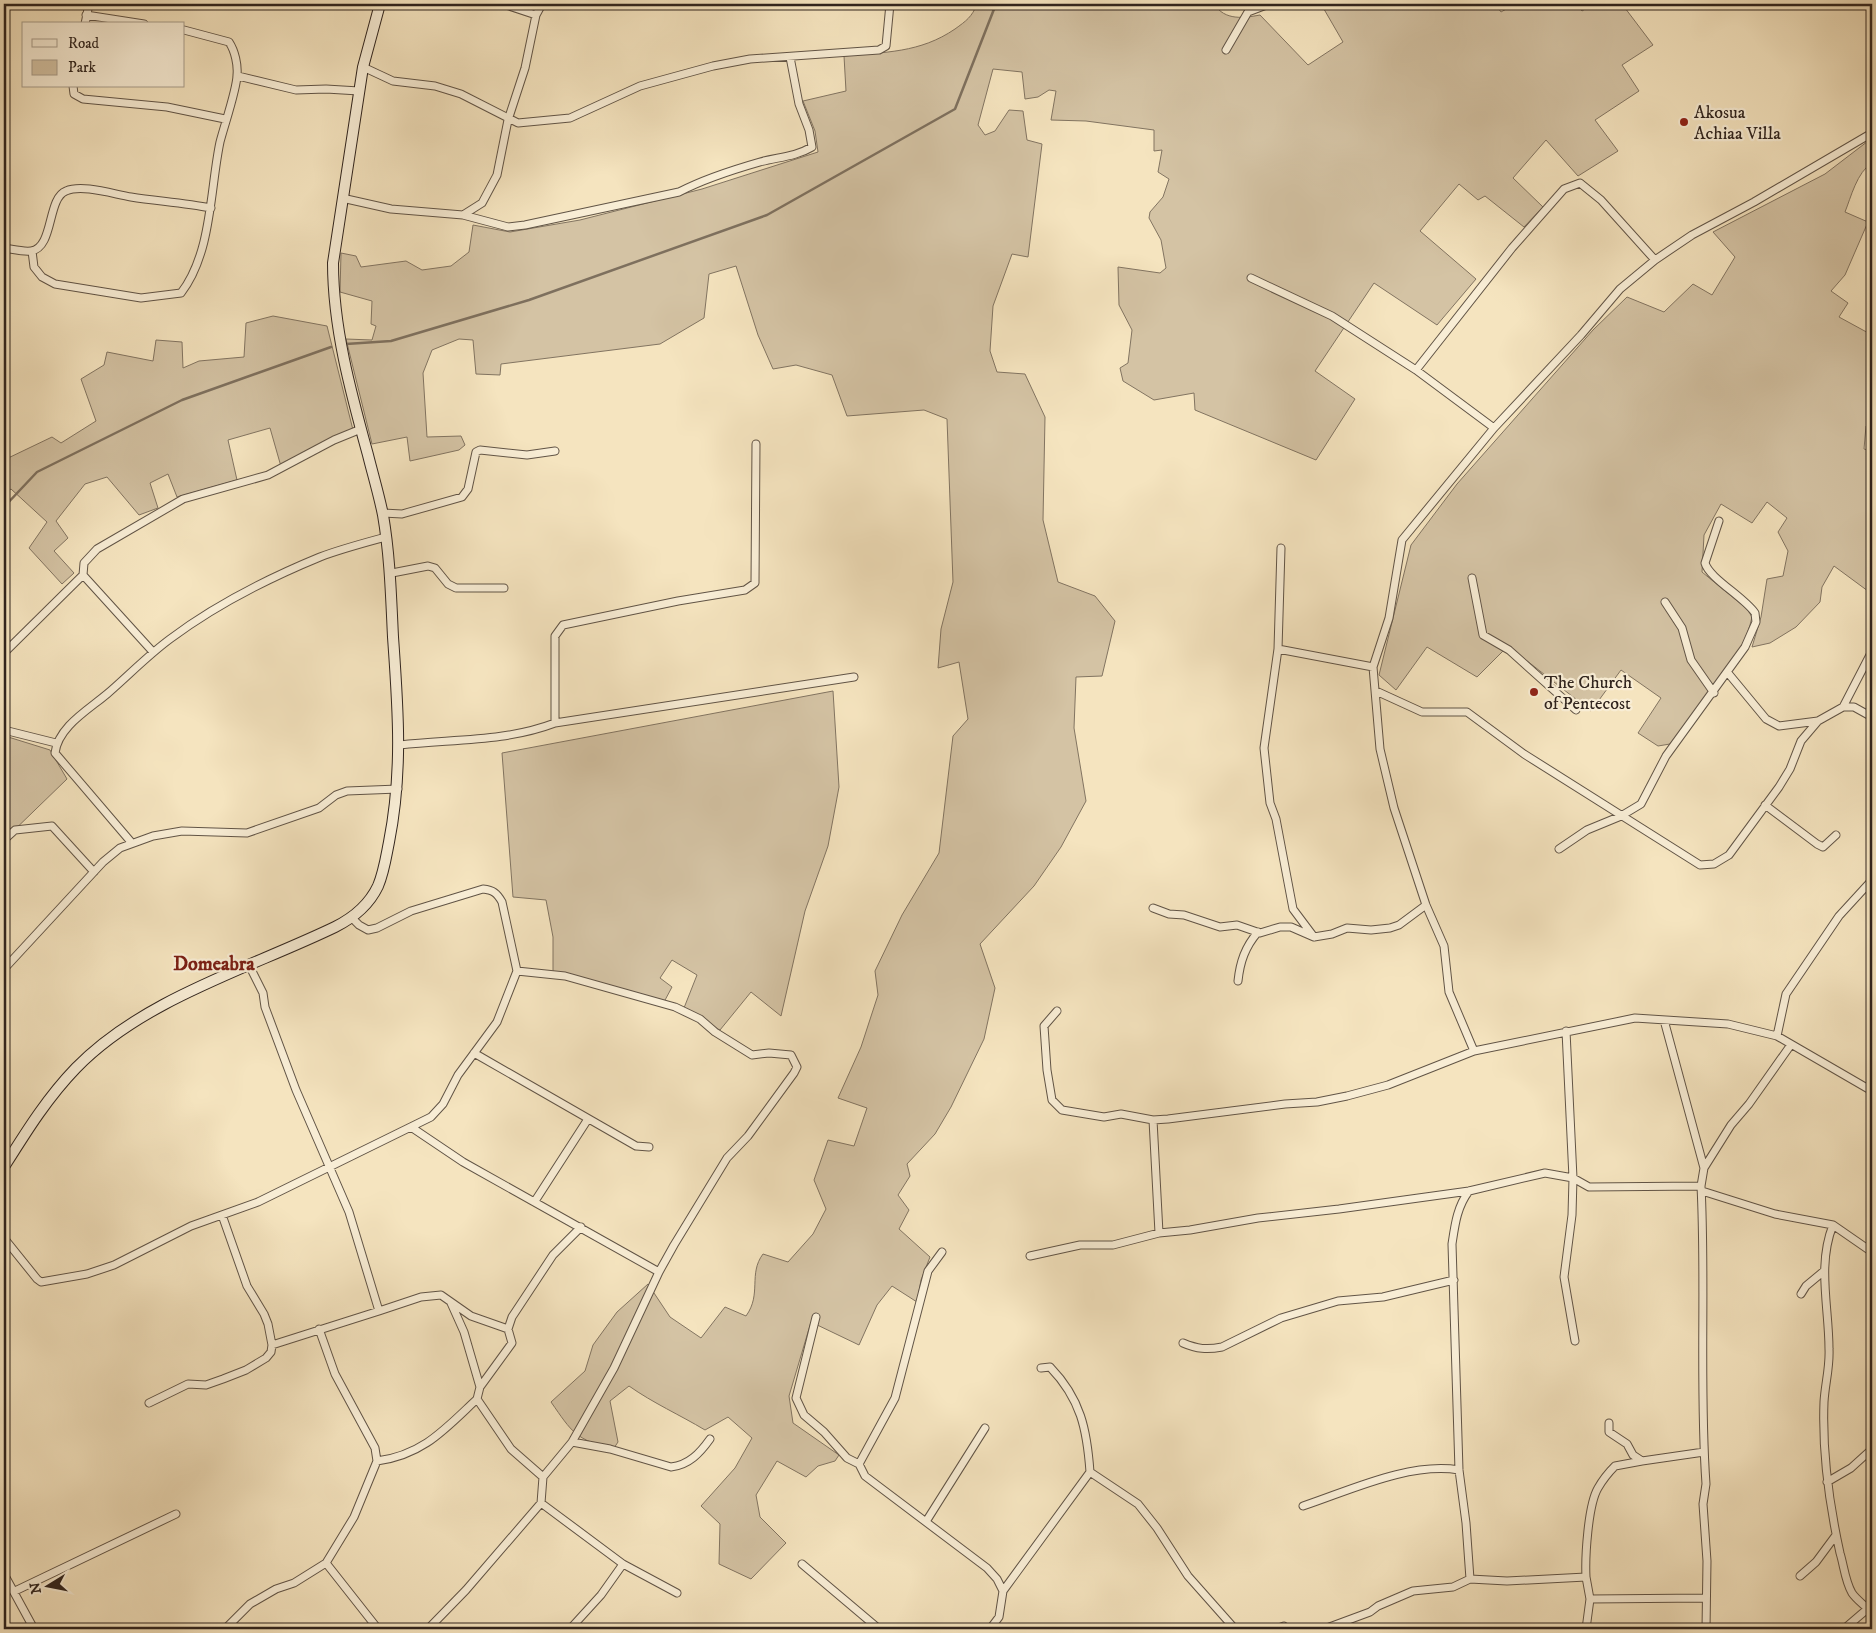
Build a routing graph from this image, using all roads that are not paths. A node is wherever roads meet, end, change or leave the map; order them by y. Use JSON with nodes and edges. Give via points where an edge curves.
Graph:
{"nodes":[{"id":1,"x":89,"y":4,"type":"edge"},
{"id":2,"x":380,"y":4,"type":"edge"},
{"id":3,"x":503,"y":4,"type":"edge"},
{"id":4,"x":542,"y":4,"type":"edge"},
{"id":5,"x":890,"y":4,"type":"edge"},
{"id":6,"x":1269,"y":4,"type":"edge"},
{"id":7,"x":86,"y":15,"type":"junction"},
{"id":8,"x":536,"y":15,"type":"junction"},
{"id":9,"x":85,"y":22,"type":"edge"},
{"id":10,"x":131,"y":22,"type":"edge"},
{"id":11,"x":185,"y":30,"type":"edge"},
{"id":12,"x":1226,"y":50,"type":"dead end"},
{"id":13,"x":790,"y":57,"type":"junction"},
{"id":14,"x":363,"y":68,"type":"junction"},
{"id":15,"x":238,"y":76,"type":"junction"},
{"id":16,"x":73,"y":88,"type":"edge"},
{"id":17,"x":359,"y":91,"type":"junction"},
{"id":18,"x":225,"y":119,"type":"junction"},
{"id":19,"x":508,"y":120,"type":"junction"},
{"id":20,"x":1872,"y":133,"type":"edge"},
{"id":21,"x":342,"y":198,"type":"junction"},
{"id":22,"x":211,"y":208,"type":"junction"},
{"id":23,"x":463,"y":215,"type":"junction"},
{"id":24,"x":4,"y":248,"type":"edge"},
{"id":25,"x":32,"y":251,"type":"junction"},
{"id":26,"x":1655,"y":260,"type":"junction"},
{"id":27,"x":1251,"y":278,"type":"dead end"},
{"id":28,"x":1416,"y":370,"type":"junction"},
{"id":29,"x":1494,"y":428,"type":"junction"},
{"id":30,"x":361,"y":429,"type":"junction"},
{"id":31,"x":756,"y":444,"type":"dead end"},
{"id":32,"x":555,"y":451,"type":"dead end"},
{"id":33,"x":383,"y":513,"type":"junction"},
{"id":34,"x":1719,"y":521,"type":"dead end"},
{"id":35,"x":386,"y":537,"type":"junction"},
{"id":36,"x":1281,"y":548,"type":"dead end"},
{"id":37,"x":392,"y":573,"type":"junction"},
{"id":38,"x":83,"y":575,"type":"junction"},
{"id":39,"x":1472,"y":578,"type":"dead end"},
{"id":40,"x":504,"y":588,"type":"dead end"},
{"id":41,"x":1665,"y":602,"type":"dead end"},
{"id":42,"x":1278,"y":648,"type":"junction"},
{"id":43,"x":1872,"y":651,"type":"edge"},
{"id":44,"x":153,"y":652,"type":"junction"},
{"id":45,"x":4,"y":653,"type":"edge"},
{"id":46,"x":1373,"y":667,"type":"junction"},
{"id":47,"x":1728,"y":673,"type":"junction"},
{"id":48,"x":854,"y":677,"type":"dead end"},
{"id":49,"x":1376,"y":690,"type":"junction"},
{"id":50,"x":1714,"y":693,"type":"junction"},
{"id":51,"x":1844,"y":707,"type":"junction"},
{"id":52,"x":1576,"y":710,"type":"dead end"},
{"id":53,"x":1872,"y":716,"type":"edge"},
{"id":54,"x":1818,"y":720,"type":"junction"},
{"id":55,"x":555,"y":723,"type":"junction"},
{"id":56,"x":4,"y":730,"type":"edge"},
{"id":57,"x":56,"y":743,"type":"junction"},
{"id":58,"x":400,"y":744,"type":"junction"},
{"id":59,"x":398,"y":789,"type":"junction"},
{"id":60,"x":1765,"y":805,"type":"junction"},
{"id":61,"x":1621,"y":816,"type":"junction"},
{"id":62,"x":1836,"y":835,"type":"dead end"},
{"id":63,"x":4,"y":840,"type":"edge"},
{"id":64,"x":131,"y":842,"type":"junction"},
{"id":65,"x":1560,"y":849,"type":"dead end"},
{"id":66,"x":94,"y":872,"type":"junction"},
{"id":67,"x":1872,"y":880,"type":"edge"},
{"id":68,"x":1426,"y":905,"type":"junction"},
{"id":69,"x":1153,"y":908,"type":"dead end"},
{"id":70,"x":352,"y":918,"type":"junction"},
{"id":71,"x":1258,"y":932,"type":"junction"},
{"id":72,"x":1314,"y":937,"type":"junction"},
{"id":73,"x":249,"y":965,"type":"junction"},
{"id":74,"x":4,"y":969,"type":"edge"},
{"id":75,"x":517,"y":971,"type":"junction"},
{"id":76,"x":1238,"y":981,"type":"dead end"},
{"id":77,"x":1057,"y":1011,"type":"dead end"},
{"id":78,"x":1664,"y":1020,"type":"junction"},
{"id":79,"x":1566,"y":1031,"type":"junction"},
{"id":80,"x":1777,"y":1036,"type":"junction"},
{"id":81,"x":1790,"y":1046,"type":"junction"},
{"id":82,"x":1474,"y":1051,"type":"junction"},
{"id":83,"x":474,"y":1053,"type":"junction"},
{"id":84,"x":1872,"y":1091,"type":"edge"},
{"id":85,"x":588,"y":1119,"type":"junction"},
{"id":86,"x":1153,"y":1120,"type":"junction"},
{"id":87,"x":411,"y":1127,"type":"junction"},
{"id":88,"x":649,"y":1146,"type":"dead end"},
{"id":89,"x":4,"y":1167,"type":"edge"},
{"id":90,"x":329,"y":1168,"type":"junction"},
{"id":91,"x":1704,"y":1168,"type":"junction"},
{"id":92,"x":1573,"y":1178,"type":"junction"},
{"id":93,"x":1701,"y":1189,"type":"junction"},
{"id":94,"x":1469,"y":1191,"type":"junction"},
{"id":95,"x":535,"y":1201,"type":"junction"},
{"id":96,"x":222,"y":1215,"type":"junction"},
{"id":97,"x":1833,"y":1225,"type":"junction"},
{"id":98,"x":581,"y":1227,"type":"junction"},
{"id":99,"x":1159,"y":1233,"type":"junction"},
{"id":100,"x":4,"y":1238,"type":"edge"},
{"id":101,"x":942,"y":1252,"type":"dead end"},
{"id":102,"x":1872,"y":1252,"type":"edge"},
{"id":103,"x":1030,"y":1256,"type":"dead end"},
{"id":104,"x":1824,"y":1271,"type":"junction"},
{"id":105,"x":659,"y":1272,"type":"junction"},
{"id":106,"x":1454,"y":1280,"type":"junction"},
{"id":107,"x":1801,"y":1294,"type":"dead end"},
{"id":108,"x":450,"y":1302,"type":"junction"},
{"id":109,"x":379,"y":1311,"type":"junction"},
{"id":110,"x":816,"y":1318,"type":"dead end"},
{"id":111,"x":319,"y":1329,"type":"junction"},
{"id":112,"x":508,"y":1330,"type":"junction"},
{"id":113,"x":1575,"y":1341,"type":"dead end"},
{"id":114,"x":1183,"y":1343,"type":"dead end"},
{"id":115,"x":272,"y":1345,"type":"junction"},
{"id":116,"x":1041,"y":1368,"type":"dead end"},
{"id":117,"x":480,"y":1387,"type":"junction"},
{"id":118,"x":477,"y":1399,"type":"junction"},
{"id":119,"x":149,"y":1403,"type":"dead end"},
{"id":120,"x":1609,"y":1423,"type":"dead end"},
{"id":121,"x":985,"y":1428,"type":"dead end"},
{"id":122,"x":710,"y":1439,"type":"dead end"},
{"id":123,"x":572,"y":1442,"type":"junction"},
{"id":124,"x":1872,"y":1449,"type":"edge"},
{"id":125,"x":1704,"y":1452,"type":"junction"},
{"id":126,"x":377,"y":1461,"type":"junction"},
{"id":127,"x":1642,"y":1461,"type":"junction"},
{"id":128,"x":859,"y":1464,"type":"junction"},
{"id":129,"x":1459,"y":1470,"type":"junction"},
{"id":130,"x":1090,"y":1472,"type":"junction"},
{"id":131,"x":543,"y":1477,"type":"junction"},
{"id":132,"x":1827,"y":1482,"type":"junction"},
{"id":133,"x":541,"y":1503,"type":"junction"},
{"id":134,"x":1303,"y":1506,"type":"dead end"},
{"id":135,"x":176,"y":1514,"type":"dead end"},
{"id":136,"x":927,"y":1520,"type":"junction"},
{"id":137,"x":1836,"y":1535,"type":"junction"},
{"id":138,"x":326,"y":1563,"type":"junction"},
{"id":139,"x":624,"y":1564,"type":"junction"},
{"id":140,"x":802,"y":1564,"type":"dead end"},
{"id":141,"x":4,"y":1574,"type":"edge"},
{"id":142,"x":1800,"y":1576,"type":"dead end"},
{"id":143,"x":1586,"y":1577,"type":"junction"},
{"id":144,"x":1470,"y":1579,"type":"junction"},
{"id":145,"x":1003,"y":1591,"type":"junction"},
{"id":146,"x":15,"y":1592,"type":"junction"},
{"id":147,"x":677,"y":1593,"type":"dead end"},
{"id":148,"x":1706,"y":1598,"type":"junction"},
{"id":149,"x":1590,"y":1599,"type":"junction"},
{"id":150,"x":1870,"y":1607,"type":"edge"},
{"id":151,"x":34,"y":1629,"type":"edge"},
{"id":152,"x":225,"y":1629,"type":"edge"},
{"id":153,"x":378,"y":1629,"type":"edge"},
{"id":154,"x":428,"y":1629,"type":"edge"},
{"id":155,"x":570,"y":1629,"type":"edge"},
{"id":156,"x":879,"y":1629,"type":"edge"},
{"id":157,"x":990,"y":1629,"type":"edge"},
{"id":158,"x":1235,"y":1629,"type":"edge"},
{"id":159,"x":1276,"y":1629,"type":"edge"},
{"id":160,"x":1288,"y":1629,"type":"edge"},
{"id":161,"x":1324,"y":1629,"type":"edge"},
{"id":162,"x":1586,"y":1629,"type":"edge"},
{"id":163,"x":1706,"y":1629,"type":"edge"},
{"id":164,"x":1844,"y":1629,"type":"edge"}],
"edges":[{"from":1,"to":7,"type":"street"},
{"from":2,"to":14,"type":"street"},
{"from":3,"to":8,"type":"street"},
{"from":4,"to":8,"type":"street"},
{"from":5,"to":13,"type":"street","via":[[886,46],[879,50]]},
{"from":6,"to":12,"type":"street","via":[[1248,12]]},
{"from":7,"to":9,"type":"street"},
{"from":7,"to":10,"type":"street"},
{"from":8,"to":19,"type":"street","via":[[526,68]]},
{"from":11,"to":15,"type":"street","via":[[229,42]]},
{"from":13,"to":19,"type":"street","via":[[750,59],[668,77],[640,86],[570,118],[518,123]]},
{"from":13,"to":23,"type":"street","via":[[812,147],[800,154],[760,162],[679,192],[526,225],[508,227]]},
{"from":14,"to":17,"type":"street"},
{"from":14,"to":19,"type":"street","via":[[393,81],[435,86],[461,94]]},
{"from":15,"to":17,"type":"street","via":[[296,90]]},
{"from":15,"to":18,"type":"street"},
{"from":16,"to":18,"type":"street","via":[[74,94],[83,99],[167,108]]},
{"from":17,"to":21,"type":"street"},
{"from":18,"to":22,"type":"street"},
{"from":19,"to":23,"type":"street","via":[[497,175],[482,203]]},
{"from":20,"to":26,"type":"street","via":[[1692,235]]},
{"from":21,"to":23,"type":"street","via":[[390,209]]},
{"from":21,"to":30,"type":"street","via":[[333,285],[341,340]]},
{"from":22,"to":25,"type":"street","via":[[102,192],[64,191],[59,196],[48,231],[39,247]]},
{"from":22,"to":25,"type":"street","via":[[189,282],[181,293],[172,296],[141,298],[55,284],[42,277],[34,267]]},
{"from":24,"to":25,"type":"street"},
{"from":26,"to":28,"type":"street","via":[[1601,200],[1580,183],[1564,189],[1512,248]]},
{"from":26,"to":29,"type":"street","via":[[1620,289]]},
{"from":27,"to":28,"type":"street","via":[[1332,316]]},
{"from":28,"to":29,"type":"street"},
{"from":29,"to":46,"type":"street","via":[[1402,540],[1389,618]]},
{"from":30,"to":33,"type":"street"},
{"from":30,"to":38,"type":"street","via":[[268,475],[183,499],[167,507],[98,549],[84,563]]},
{"from":31,"to":55,"type":"street","via":[[755,583],[745,590],[563,625],[555,636]]},
{"from":32,"to":33,"type":"street","via":[[527,456],[480,450],[476,452],[468,489],[462,497],[402,514]]},
{"from":33,"to":35,"type":"street"},
{"from":34,"to":47,"type":"street","via":[[1706,568],[1751,607],[1756,622],[1745,648]]},
{"from":35,"to":37,"type":"street"},
{"from":35,"to":44,"type":"street","via":[[322,557],[276,578],[225,604]]},
{"from":36,"to":42,"type":"street"},
{"from":37,"to":40,"type":"street","via":[[428,566],[435,568],[448,584],[456,588]]},
{"from":37,"to":58,"type":"street"},
{"from":38,"to":44,"type":"street"},
{"from":38,"to":45,"type":"street"},
{"from":39,"to":52,"type":"street","via":[[1483,635],[1509,650]]},
{"from":41,"to":50,"type":"street","via":[[1682,628],[1691,660]]},
{"from":42,"to":46,"type":"street"},
{"from":42,"to":72,"type":"street","via":[[1264,748],[1270,803],[1293,909]]},
{"from":43,"to":51,"type":"street"},
{"from":44,"to":57,"type":"street","via":[[79,716]]},
{"from":46,"to":49,"type":"street"},
{"from":47,"to":50,"type":"street"},
{"from":47,"to":54,"type":"street","via":[[1766,719],[1779,726]]},
{"from":48,"to":55,"type":"street"},
{"from":49,"to":61,"type":"street","via":[[1422,712],[1467,712],[1524,754]]},
{"from":49,"to":68,"type":"street","via":[[1380,749]]},
{"from":50,"to":61,"type":"street","via":[[1666,756],[1641,804]]},
{"from":51,"to":53,"type":"street","via":[[1854,707]]},
{"from":51,"to":54,"type":"street"},
{"from":54,"to":60,"type":"street","via":[[1801,741],[1790,769]]},
{"from":55,"to":58,"type":"street","via":[[528,733],[497,738]]},
{"from":56,"to":57,"type":"street"},
{"from":57,"to":64,"type":"street","via":[[55,753],[60,760]]},
{"from":58,"to":59,"type":"street"},
{"from":59,"to":64,"type":"street","via":[[347,791],[319,808],[247,833],[182,831]]},
{"from":59,"to":70,"type":"street","via":[[378,885]]},
{"from":60,"to":61,"type":"street","via":[[1729,855],[1708,865],[1700,865]]},
{"from":60,"to":62,"type":"street","via":[[1823,847]]},
{"from":61,"to":65,"type":"street","via":[[1587,830]]},
{"from":63,"to":66,"type":"street","via":[[16,830],[52,826]]},
{"from":64,"to":66,"type":"street","via":[[111,854]]},
{"from":66,"to":74,"type":"street"},
{"from":67,"to":80,"type":"street","via":[[1839,916],[1786,994]]},
{"from":68,"to":72,"type":"street","via":[[1400,925],[1390,928],[1347,928]]},
{"from":68,"to":82,"type":"street","via":[[1444,946],[1449,992]]},
{"from":69,"to":71,"type":"street","via":[[1209,925],[1237,925]]},
{"from":70,"to":73,"type":"street"},
{"from":70,"to":75,"type":"street","via":[[368,930],[411,911],[483,889],[492,890],[498,894],[505,910]]},
{"from":71,"to":72,"type":"street","via":[[1291,927]]},
{"from":71,"to":76,"type":"street","via":[[1249,942],[1240,963]]},
{"from":73,"to":89,"type":"street","via":[[162,1007],[78,1065],[47,1100]]},
{"from":73,"to":90,"type":"street","via":[[263,993],[279,1047]]},
{"from":75,"to":83,"type":"street","via":[[497,1022]]},
{"from":75,"to":105,"type":"street","via":[[565,976],[675,1007],[700,1019],[744,1052],[752,1055],[780,1053],[791,1055],[795,1060],[797,1067],[794,1073],[748,1136],[727,1158]]},
{"from":77,"to":86,"type":"street","via":[[1044,1026],[1052,1100],[1062,1110]]},
{"from":78,"to":79,"type":"street","via":[[1635,1018]]},
{"from":78,"to":80,"type":"street","via":[[1728,1024]]},
{"from":78,"to":91,"type":"street"},
{"from":79,"to":82,"type":"street"},
{"from":79,"to":92,"type":"street"},
{"from":80,"to":81,"type":"street"},
{"from":81,"to":84,"type":"street"},
{"from":81,"to":91,"type":"street","via":[[1731,1125]]},
{"from":82,"to":86,"type":"street","via":[[1388,1085],[1347,1096]]},
{"from":83,"to":85,"type":"street"},
{"from":83,"to":87,"type":"street","via":[[431,1117]]},
{"from":85,"to":88,"type":"street","via":[[636,1146]]},
{"from":85,"to":95,"type":"street"},
{"from":86,"to":99,"type":"street"},
{"from":87,"to":90,"type":"street"},
{"from":87,"to":95,"type":"street","via":[[463,1162]]},
{"from":90,"to":96,"type":"street","via":[[258,1202]]},
{"from":90,"to":109,"type":"street","via":[[349,1212]]},
{"from":91,"to":93,"type":"street"},
{"from":92,"to":93,"type":"street","via":[[1589,1187]]},
{"from":92,"to":94,"type":"street","via":[[1545,1174]]},
{"from":92,"to":113,"type":"street","via":[[1564,1277]]},
{"from":93,"to":97,"type":"street","via":[[1775,1214]]},
{"from":93,"to":125,"type":"street"},
{"from":94,"to":99,"type":"street"},
{"from":94,"to":106,"type":"street","via":[[1456,1216],[1452,1244]]},
{"from":95,"to":98,"type":"street"},
{"from":96,"to":100,"type":"street","via":[[191,1226],[114,1265],[48,1282],[36,1279]]},
{"from":96,"to":115,"type":"street","via":[[247,1286],[264,1314]]},
{"from":97,"to":102,"type":"street"},
{"from":97,"to":104,"type":"street","via":[[1826,1242]]},
{"from":98,"to":105,"type":"street"},
{"from":98,"to":112,"type":"street","via":[[554,1255],[512,1317]]},
{"from":99,"to":103,"type":"street","via":[[1112,1245],[1080,1245]]},
{"from":101,"to":128,"type":"street","via":[[928,1271],[894,1398]]},
{"from":104,"to":107,"type":"street"},
{"from":104,"to":132,"type":"street","via":[[1829,1352],[1824,1417]]},
{"from":105,"to":123,"type":"street","via":[[614,1368]]},
{"from":106,"to":114,"type":"street","via":[[1383,1297],[1338,1301],[1281,1318],[1212,1349],[1197,1349]]},
{"from":106,"to":129,"type":"street"},
{"from":108,"to":109,"type":"street","via":[[442,1295],[421,1297]]},
{"from":108,"to":112,"type":"street","via":[[471,1316]]},
{"from":108,"to":117,"type":"street","via":[[464,1332]]},
{"from":109,"to":111,"type":"street"},
{"from":110,"to":128,"type":"street","via":[[796,1398],[804,1415],[847,1458]]},
{"from":111,"to":115,"type":"street"},
{"from":111,"to":126,"type":"street","via":[[335,1374],[375,1448]]},
{"from":112,"to":117,"type":"street","via":[[512,1343]]},
{"from":115,"to":119,"type":"street","via":[[266,1358],[246,1370],[212,1384],[188,1384]]},
{"from":116,"to":130,"type":"street","via":[[1050,1367],[1064,1381],[1075,1401],[1087,1436]]},
{"from":117,"to":118,"type":"street"},
{"from":118,"to":126,"type":"street","via":[[430,1443]]},
{"from":118,"to":131,"type":"street","via":[[511,1449]]},
{"from":120,"to":127,"type":"street","via":[[1609,1432],[1627,1444]]},
{"from":121,"to":136,"type":"street"},
{"from":122,"to":123,"type":"street","via":[[697,1456],[671,1467]]},
{"from":123,"to":131,"type":"street"},
{"from":124,"to":132,"type":"street","via":[[1851,1468]]},
{"from":125,"to":127,"type":"street"},
{"from":125,"to":148,"type":"street"},
{"from":126,"to":138,"type":"street","via":[[354,1518]]},
{"from":127,"to":143,"type":"street","via":[[1615,1466],[1598,1488],[1591,1508]]},
{"from":128,"to":136,"type":"street","via":[[866,1476]]},
{"from":129,"to":134,"type":"street","via":[[1428,1468]]},
{"from":129,"to":144,"type":"street"},
{"from":130,"to":145,"type":"street"},
{"from":130,"to":158,"type":"street","via":[[1138,1504],[1188,1576]]},
{"from":131,"to":133,"type":"street"},
{"from":132,"to":137,"type":"street"},
{"from":133,"to":139,"type":"street"},
{"from":133,"to":154,"type":"street"},
{"from":135,"to":146,"type":"street"},
{"from":136,"to":145,"type":"street","via":[[988,1568]]},
{"from":137,"to":142,"type":"street","via":[[1816,1562]]},
{"from":137,"to":150,"type":"street","via":[[1847,1582],[1853,1594]]},
{"from":138,"to":152,"type":"street","via":[[250,1604]]},
{"from":138,"to":153,"type":"street"},
{"from":139,"to":147,"type":"street"},
{"from":139,"to":155,"type":"street"},
{"from":140,"to":156,"type":"street"},
{"from":141,"to":146,"type":"street"},
{"from":143,"to":144,"type":"street","via":[[1507,1581]]},
{"from":143,"to":149,"type":"street"},
{"from":144,"to":161,"type":"street","via":[[1453,1587],[1413,1591]]},
{"from":145,"to":157,"type":"street","via":[[999,1617]]},
{"from":146,"to":151,"type":"street"},
{"from":148,"to":149,"type":"street"},
{"from":148,"to":163,"type":"street"},
{"from":149,"to":162,"type":"street"},
{"from":150,"to":164,"type":"street"},
{"from":159,"to":160,"type":"street","via":[[1284,1626]]}]}
